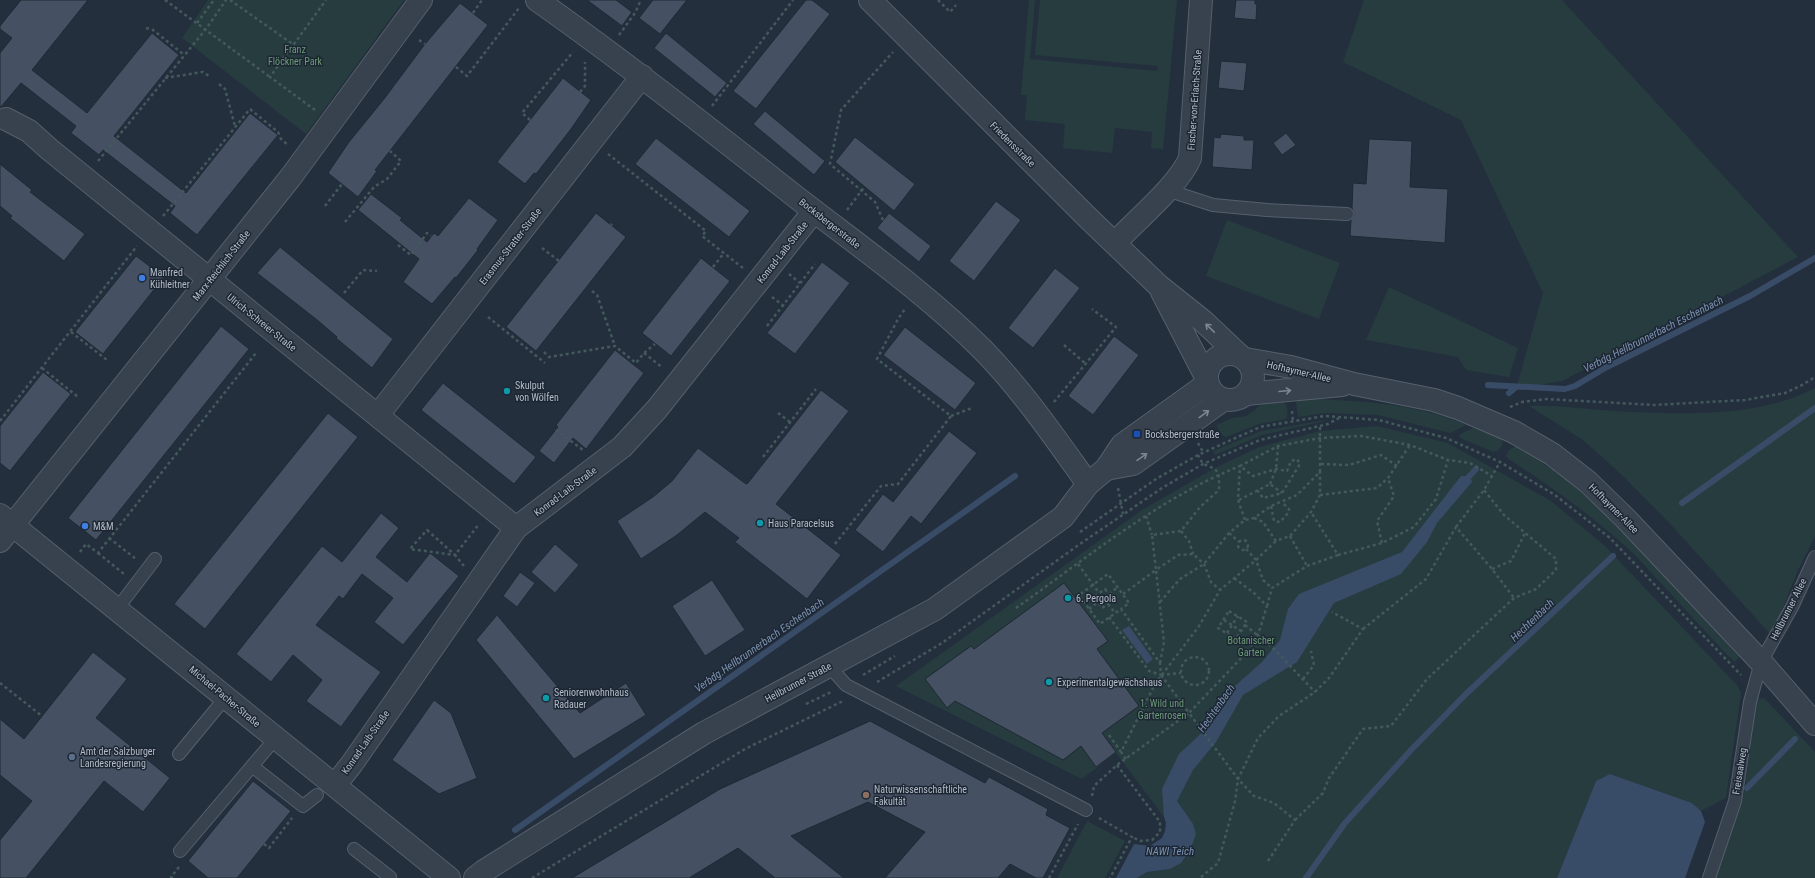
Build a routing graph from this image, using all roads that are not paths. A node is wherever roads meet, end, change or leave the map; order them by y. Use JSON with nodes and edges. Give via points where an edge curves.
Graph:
{"nodes":[{"id":1,"x":421,"y":0,"type":"edge"},
{"id":2,"x":870,"y":0,"type":"edge"},
{"id":3,"x":1200,"y":0,"type":"edge"},
{"id":4,"x":529,"y":2,"type":"edge"},
{"id":5,"x":642,"y":76,"type":"junction"},
{"id":6,"x":6,"y":119,"type":"dead end"},
{"id":7,"x":1167,"y":190,"type":"junction"},
{"id":8,"x":814,"y":211,"type":"junction"},
{"id":9,"x":1347,"y":214,"type":"dead end"},
{"id":10,"x":1115,"y":243,"type":"junction"},
{"id":11,"x":210,"y":279,"type":"junction"},
{"id":12,"x":1158,"y":286,"type":"junction"},
{"id":13,"x":1242,"y":357,"type":"junction"},
{"id":14,"x":1206,"y":380,"type":"junction"},
{"id":15,"x":1354,"y":384,"type":"junction"},
{"id":16,"x":1246,"y":394,"type":"junction"},
{"id":17,"x":1224,"y":400,"type":"junction"},
{"id":18,"x":378,"y":415,"type":"junction"},
{"id":19,"x":1106,"y":469,"type":"junction"},
{"id":20,"x":1088,"y":484,"type":"junction"},
{"id":21,"x":4,"y":527,"type":"edge"},
{"id":22,"x":516,"y":528,"type":"junction"},
{"id":23,"x":1815,"y":557,"type":"edge"},
{"id":24,"x":155,"y":559,"type":"dead end"},
{"id":25,"x":117,"y":609,"type":"junction"},
{"id":26,"x":1761,"y":662,"type":"junction"},
{"id":27,"x":829,"y":666,"type":"junction"},
{"id":28,"x":226,"y":697,"type":"junction"},
{"id":29,"x":1815,"y":724,"type":"edge"},
{"id":30,"x":275,"y":738,"type":"junction"},
{"id":31,"x":179,"y":754,"type":"dead end"},
{"id":32,"x":252,"y":766,"type":"junction"},
{"id":33,"x":326,"y":790,"type":"junction"},
{"id":34,"x":1086,"y":810,"type":"road end"},
{"id":35,"x":354,"y":849,"type":"dead end"},
{"id":36,"x":180,"y":851,"type":"dead end"},
{"id":37,"x":390,"y":877,"type":"edge"},
{"id":38,"x":449,"y":878,"type":"edge"},
{"id":39,"x":475,"y":878,"type":"edge"},
{"id":40,"x":1709,"y":878,"type":"edge"}],
"edges":[{"from":1,"to":11,"type":"street","name":"Marx-Reichlich-Straße","via":[[290,178]]},
{"from":2,"to":10,"type":"street","name":"Friedensstraße"},
{"from":3,"to":7,"type":"street","name":"Fischer-von-Erlach-Straße","via":[[1190,158],[1186,167]]},
{"from":4,"to":5,"type":"street","name":"Bocksbergerstraße"},
{"from":5,"to":8,"type":"street","name":"Bocksbergerstraße"},
{"from":5,"to":18,"type":"street","name":"Erasmus-Stratter-Straße"},
{"from":6,"to":11,"type":"street","name":"Ulrich-Schreier-Straße","via":[[29,131]]},
{"from":7,"to":9,"type":"lane","via":[[1213,205]]},
{"from":7,"to":10,"type":"street","name":"Fischer-von-Erlach-Straße"},
{"from":8,"to":20,"type":"street","name":"Bocksbergerstraße","via":[[918,291],[982,350],[1039,415]]},
{"from":8,"to":22,"type":"street","name":"Konrad-Laib-Straße","via":[[657,409],[622,447]]},
{"from":10,"to":12,"type":"street","name":"Friedensstraße"},
{"from":11,"to":18,"type":"street","name":"Ulrich-Schreier-Straße"},
{"from":11,"to":21,"type":"street","name":"Marx-Reichlich-Straße"},
{"from":13,"to":12,"type":"street","name":"Friedensstraße","one_way":true,"via":[[1203,321]]},
{"from":12,"to":14,"type":"street","name":"Friedensstraße"},
{"from":13,"to":14,"type":"street","via":[[1231,354],[1217,358],[1211,363]]},
{"from":13,"to":15,"type":"street","name":"Hofhaymer-Allee"},
{"from":13,"to":16,"type":"street","via":[[1253,373],[1253,381]]},
{"from":14,"to":17,"type":"street","via":[[1216,397]]},
{"from":14,"to":19,"type":"street","name":"Hellbrunner Straße","via":[[1122,445]]},
{"from":16,"to":15,"type":"street","name":"Hofhaymer-Allee","one_way":true},
{"from":15,"to":26,"type":"street","name":"Hofhaymer-Allee","via":[[1406,393],[1458,408],[1514,432],[1552,454],[1572,468],[1605,498]]},
{"from":16,"to":17,"type":"street","via":[[1231,401]]},
{"from":19,"to":17,"type":"street","name":"Hellbrunner Straße","one_way":true,"via":[[1133,464]]},
{"from":18,"to":22,"type":"street","name":"Ulrich-Schreier-Straße"},
{"from":19,"to":20,"type":"street","name":"Hellbrunner Straße"},
{"from":20,"to":27,"type":"street","name":"Hellbrunner Straße","via":[[1063,517],[935,609]]},
{"from":21,"to":25,"type":"street","name":"Michael-Pacher-Straße"},
{"from":22,"to":33,"type":"street","name":"Konrad-Laib-Straße","via":[[350,765]]},
{"from":23,"to":26,"type":"lane","name":"Hellbrunner Allee","via":[[1792,607]]},
{"from":24,"to":25,"type":"lane"},
{"from":25,"to":28,"type":"street","name":"Michael-Pacher-Straße"},
{"from":26,"to":29,"type":"street","name":"Hofhaymer-Allee"},
{"from":26,"to":40,"type":"lane","name":"Freisaalweg","via":[[1750,702],[1735,801]]},
{"from":27,"to":34,"type":"lane","via":[[846,685]]},
{"from":27,"to":39,"type":"street","name":"Hellbrunner Straße","via":[[704,733]]},
{"from":28,"to":30,"type":"street","name":"Michael-Pacher-Straße"},
{"from":28,"to":31,"type":"lane"},
{"from":30,"to":32,"type":"lane"},
{"from":30,"to":33,"type":"street","name":"Michael-Pacher-Straße"},
{"from":32,"to":33,"type":"lane","via":[[303,806]]},
{"from":32,"to":36,"type":"lane"},
{"from":33,"to":38,"type":"street","name":"Michael-Pacher-Straße"},
{"from":35,"to":37,"type":"lane"}]}
